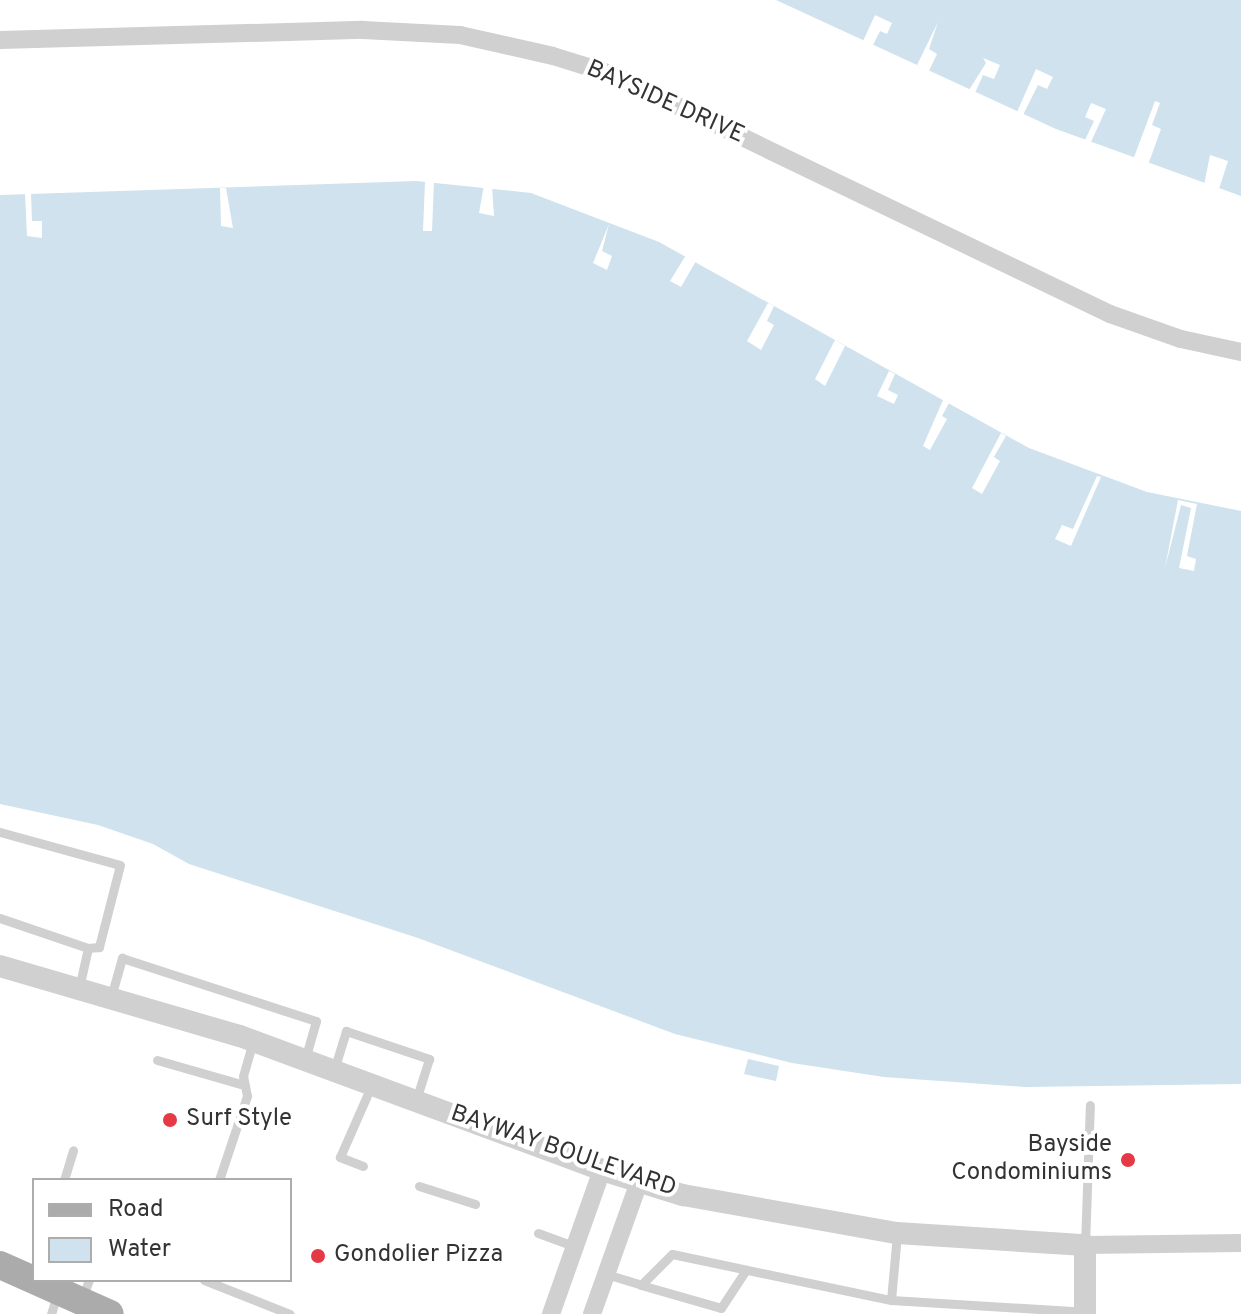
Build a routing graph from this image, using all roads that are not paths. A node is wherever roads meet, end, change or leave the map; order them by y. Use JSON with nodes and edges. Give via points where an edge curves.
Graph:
{"nodes":[{"id":1,"x":0,"y":40,"type":"edge"},
{"id":2,"x":1241,"y":352,"type":"edge"},
{"id":3,"x":0,"y":832,"type":"edge"},
{"id":4,"x":0,"y":918,"type":"edge"},
{"id":5,"x":88,"y":948,"type":"junction"},
{"id":6,"x":0,"y":966,"type":"edge"},
{"id":7,"x":79,"y":988,"type":"junction"},
{"id":8,"x":111,"y":997,"type":"junction"},
{"id":9,"x":253,"y":1041,"type":"junction"},
{"id":10,"x":157,"y":1060,"type":"dead end"},
{"id":11,"x":304,"y":1060,"type":"junction"},
{"id":12,"x":334,"y":1070,"type":"junction"},
{"id":13,"x":372,"y":1084,"type":"junction"},
{"id":14,"x":244,"y":1085,"type":"junction"},
{"id":15,"x":416,"y":1100,"type":"junction"},
{"id":16,"x":1090,"y":1105,"type":"dead end"},
{"id":17,"x":73,"y":1150,"type":"dead end"},
{"id":18,"x":363,"y":1166,"type":"dead end"},
{"id":19,"x":602,"y":1170,"type":"junction"},
{"id":20,"x":65,"y":1178,"type":"edge"},
{"id":21,"x":220,"y":1178,"type":"edge"},
{"id":22,"x":639,"y":1182,"type":"junction"},
{"id":23,"x":419,"y":1186,"type":"dead end"},
{"id":24,"x":475,"y":1204,"type":"dead end"},
{"id":25,"x":538,"y":1233,"type":"dead end"},
{"id":26,"x":897,"y":1233,"type":"junction"},
{"id":27,"x":1241,"y":1243,"type":"edge"},
{"id":28,"x":1085,"y":1245,"type":"junction"},
{"id":29,"x":576,"y":1247,"type":"junction"},
{"id":30,"x":0,"y":1265,"type":"edge"},
{"id":31,"x":746,"y":1270,"type":"junction"},
{"id":32,"x":606,"y":1274,"type":"junction"},
{"id":33,"x":32,"y":1279,"type":"edge"},
{"id":34,"x":38,"y":1282,"type":"edge"},
{"id":35,"x":209,"y":1282,"type":"edge"},
{"id":36,"x":641,"y":1285,"type":"junction"},
{"id":37,"x":58,"y":1291,"type":"edge"},
{"id":38,"x":891,"y":1300,"type":"junction"},
{"id":39,"x":1085,"y":1313,"type":"edge"},
{"id":40,"x":110,"y":1314,"type":"edge"},
{"id":41,"x":290,"y":1314,"type":"edge"},
{"id":42,"x":551,"y":1314,"type":"edge"},
{"id":43,"x":592,"y":1314,"type":"edge"}],
"edges":[{"from":1,"to":2,"type":"street","name":"BAYSIDE DRIVE","via":[[363,30],[460,35],[553,56],[611,74],[1110,314],[1181,339]]},
{"from":3,"to":5,"type":"lane","via":[[120,865],[99,947]]},
{"from":4,"to":5,"type":"lane"},
{"from":5,"to":7,"type":"lane"},
{"from":6,"to":7,"type":"street","name":"BAYWAY BOULEVARD"},
{"from":7,"to":8,"type":"street","name":"BAYWAY BOULEVARD"},
{"from":8,"to":9,"type":"street","name":"BAYWAY BOULEVARD"},
{"from":8,"to":11,"type":"lane","via":[[122,958],[316,1021]]},
{"from":9,"to":11,"type":"street","name":"BAYWAY BOULEVARD"},
{"from":9,"to":14,"type":"lane"},
{"from":10,"to":14,"type":"lane"},
{"from":11,"to":12,"type":"street","name":"BAYWAY BOULEVARD"},
{"from":12,"to":13,"type":"street","name":"BAYWAY BOULEVARD"},
{"from":12,"to":15,"type":"lane","via":[[346,1031],[429,1059]]},
{"from":13,"to":15,"type":"street","name":"BAYWAY BOULEVARD"},
{"from":13,"to":18,"type":"lane","via":[[340,1157]]},
{"from":14,"to":21,"type":"lane","via":[[247,1096]]},
{"from":15,"to":19,"type":"street","name":"BAYWAY BOULEVARD"},
{"from":16,"to":28,"type":"lane"},
{"from":17,"to":20,"type":"lane"},
{"from":19,"to":22,"type":"street","name":"BAYWAY BOULEVARD"},
{"from":19,"to":29,"type":"street"},
{"from":22,"to":26,"type":"street","name":"BAYWAY BOULEVARD","via":[[786,1217]]},
{"from":22,"to":32,"type":"street"},
{"from":23,"to":24,"type":"lane"},
{"from":25,"to":29,"type":"lane"},
{"from":26,"to":28,"type":"street","name":"BAYWAY BOULEVARD"},
{"from":26,"to":38,"type":"lane"},
{"from":27,"to":28,"type":"street","name":"BAYWAY BOULEVARD"},
{"from":28,"to":39,"type":"street"},
{"from":29,"to":42,"type":"street"},
{"from":30,"to":33,"type":"main road"},
{"from":31,"to":36,"type":"lane","via":[[672,1254]]},
{"from":31,"to":36,"type":"lane","via":[[721,1308]]},
{"from":31,"to":38,"type":"lane"},
{"from":32,"to":36,"type":"lane"},
{"from":32,"to":43,"type":"street"},
{"from":34,"to":37,"type":"main road"},
{"from":35,"to":41,"type":"lane"},
{"from":37,"to":40,"type":"main road"},
{"from":38,"to":39,"type":"lane"}]}
